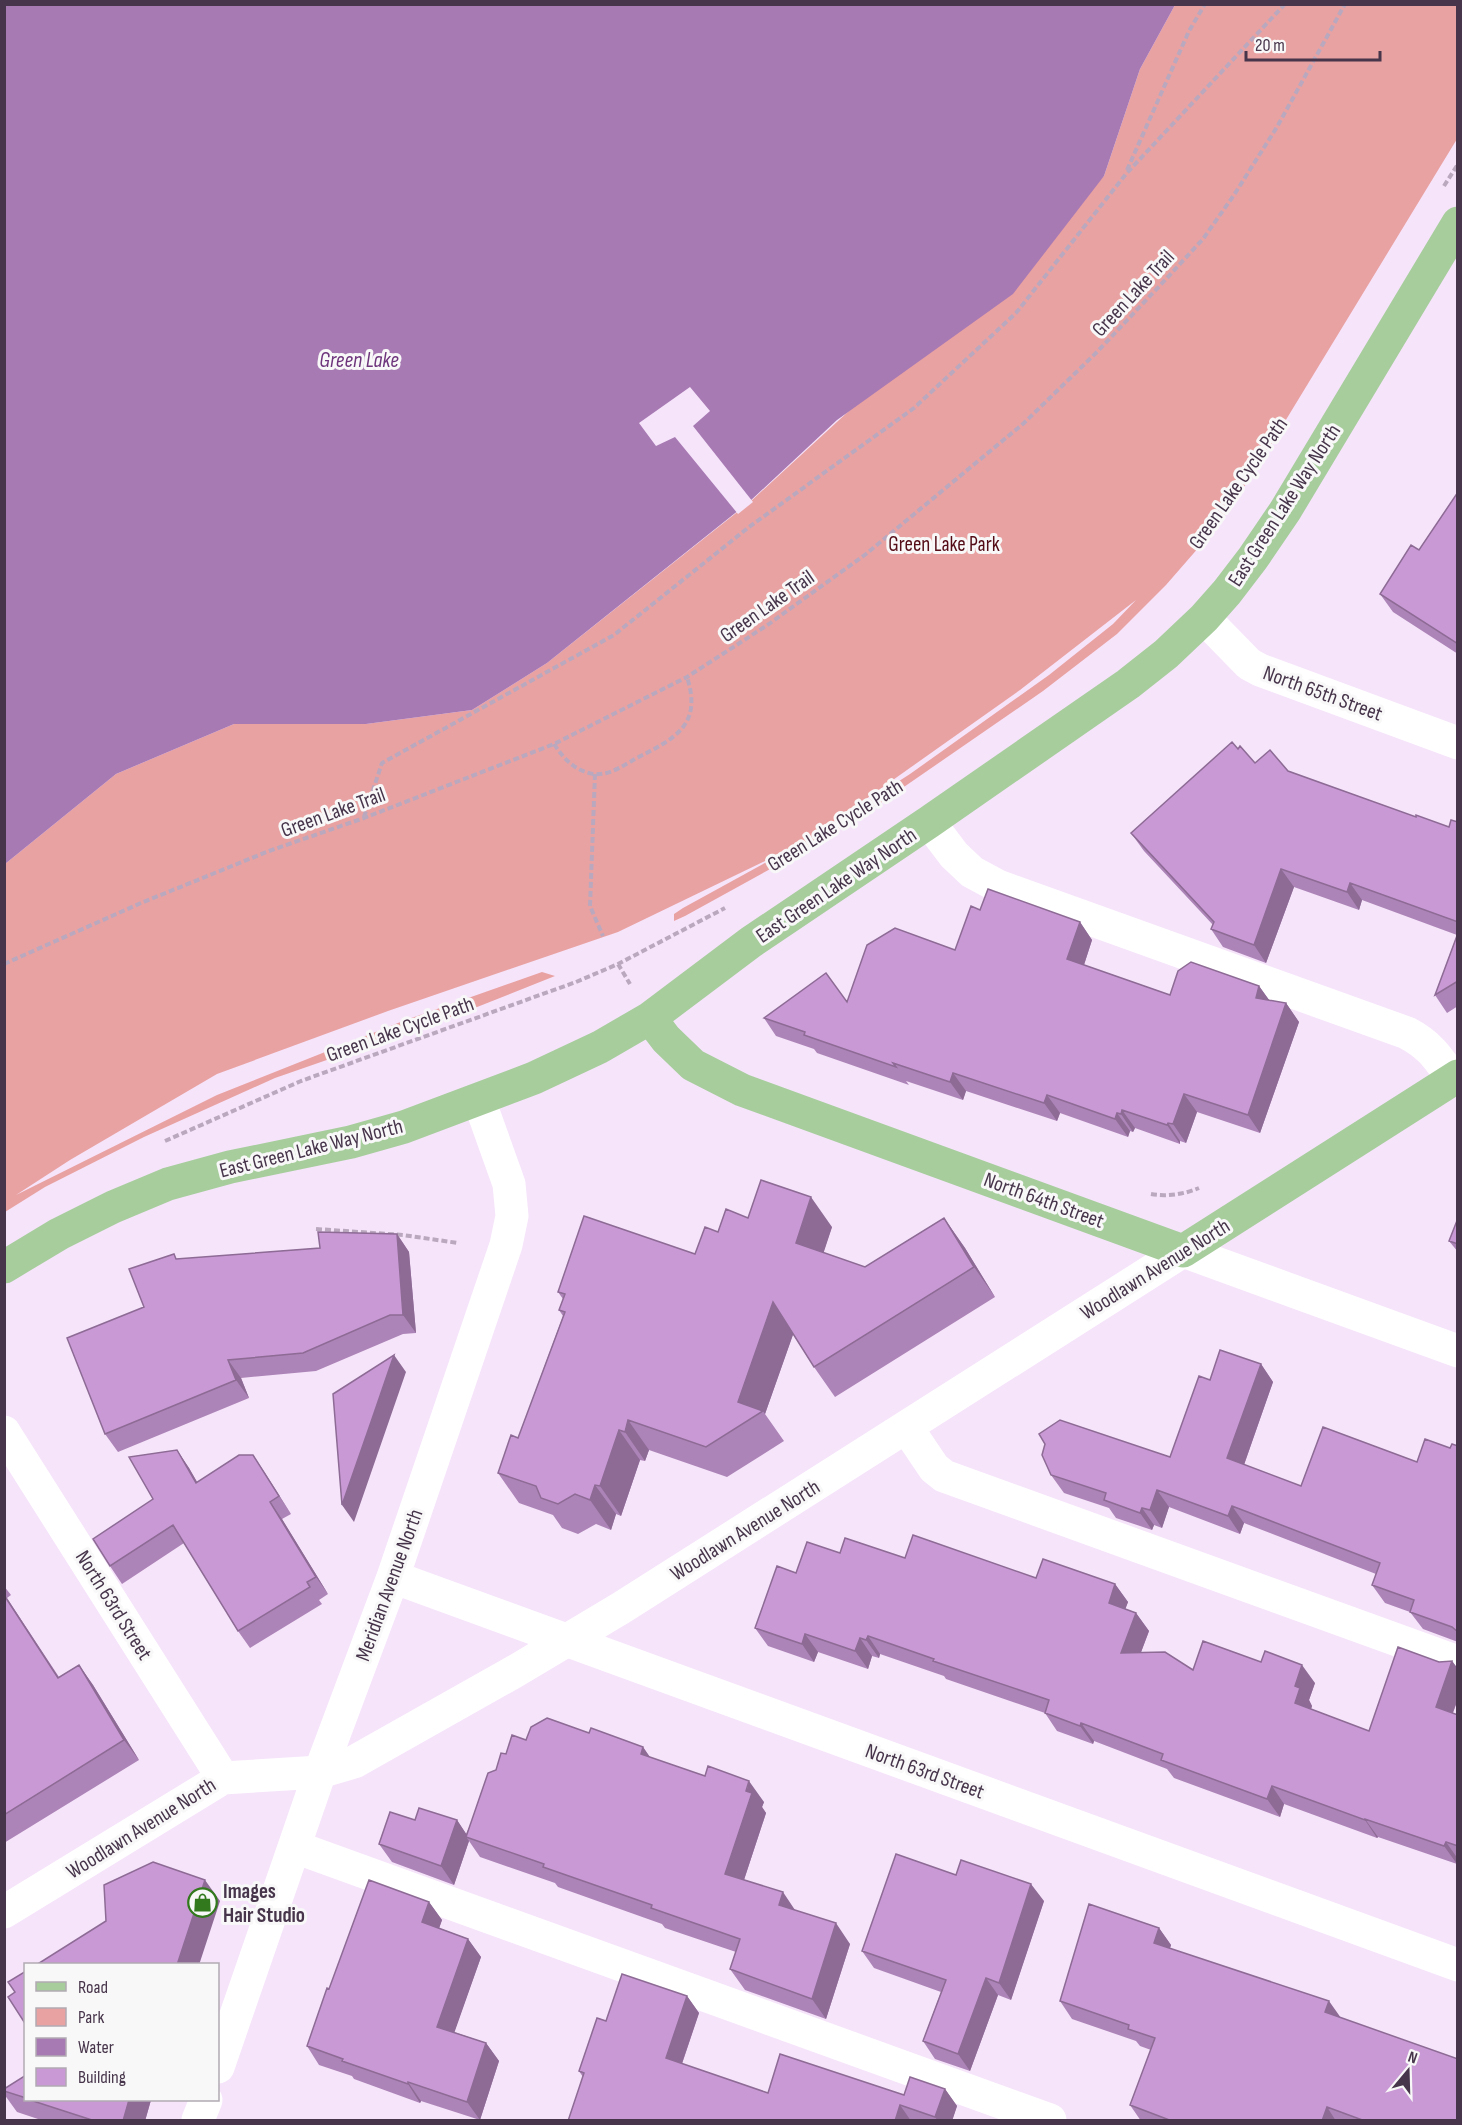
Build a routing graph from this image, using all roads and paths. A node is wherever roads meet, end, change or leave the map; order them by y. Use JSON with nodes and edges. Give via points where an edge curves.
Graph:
{"nodes":[{"id":1,"x":1205,"y":4,"type":"edge"},
{"id":2,"x":1285,"y":4,"type":"edge"},
{"id":3,"x":1345,"y":4,"type":"edge"},
{"id":4,"x":1458,"y":164,"type":"edge"},
{"id":5,"x":1126,"y":174,"type":"junction"},
{"id":6,"x":1439,"y":194,"type":"dead end"},
{"id":7,"x":1458,"y":223,"type":"edge"},
{"id":8,"x":1204,"y":618,"type":"junction"},
{"id":9,"x":687,"y":677,"type":"junction"},
{"id":10,"x":1458,"y":742,"type":"edge"},
{"id":11,"x":554,"y":744,"type":"junction"},
{"id":12,"x":595,"y":774,"type":"junction"},
{"id":13,"x":364,"y":818,"type":"junction"},
{"id":14,"x":929,"y":822,"type":"junction"},
{"id":15,"x":730,"y":906,"type":"dead end"},
{"id":16,"x":603,"y":936,"type":"dead end"},
{"id":17,"x":4,"y":964,"type":"edge"},
{"id":18,"x":651,"y":1018,"type":"junction"},
{"id":19,"x":1455,"y":1078,"type":"edge"},
{"id":20,"x":479,"y":1100,"type":"junction"},
{"id":21,"x":162,"y":1142,"type":"dead end"},
{"id":22,"x":1199,"y":1188,"type":"dead end"},
{"id":23,"x":1145,"y":1192,"type":"dead end"},
{"id":24,"x":316,"y":1229,"type":"dead end"},
{"id":25,"x":458,"y":1243,"type":"dead end"},
{"id":26,"x":1183,"y":1251,"type":"junction"},
{"id":27,"x":4,"y":1267,"type":"edge"},
{"id":28,"x":1458,"y":1351,"type":"edge"},
{"id":29,"x":907,"y":1428,"type":"junction"},
{"id":30,"x":4,"y":1432,"type":"edge"},
{"id":31,"x":393,"y":1577,"type":"junction"},
{"id":32,"x":568,"y":1641,"type":"junction"},
{"id":33,"x":1458,"y":1662,"type":"edge"},
{"id":34,"x":321,"y":1772,"type":"junction"},
{"id":35,"x":223,"y":1778,"type":"junction"},
{"id":36,"x":295,"y":1847,"type":"junction"},
{"id":37,"x":4,"y":1912,"type":"edge"},
{"id":38,"x":1458,"y":1965,"type":"edge"},
{"id":39,"x":219,"y":2064,"type":"edge"},
{"id":40,"x":1050,"y":2121,"type":"edge"}],
"edges":[{"from":1,"to":5,"type":"path","via":[[1189,30]]},
{"from":2,"to":5,"type":"path"},
{"from":3,"to":9,"type":"path","name":"Green Lake Trail","via":[[1277,127],[1203,239],[1097,352],[1024,423],[866,554]]},
{"from":4,"to":6,"type":"path"},
{"from":5,"to":13,"type":"path","via":[[1016,313],[914,408],[749,527],[614,635],[382,763]]},
{"from":7,"to":8,"type":"main road","name":"East Green Lake Way North","via":[[1285,511]]},
{"from":8,"to":10,"type":"street","name":"North 65th Street","via":[[1249,664],[1260,670]]},
{"from":8,"to":14,"type":"main road","name":"East Green Lake Way North","via":[[1128,684]]},
{"from":9,"to":11,"type":"path","name":"Green Lake Trail"},
{"from":9,"to":12,"type":"path","via":[[692,707],[679,734],[613,771]]},
{"from":11,"to":12,"type":"path","via":[[566,762]]},
{"from":11,"to":13,"type":"path","name":"Green Lake Trail"},
{"from":12,"to":16,"type":"path","via":[[590,906]]},
{"from":13,"to":17,"type":"path","name":"Green Lake Trail","via":[[269,851]]},
{"from":14,"to":18,"type":"main road","name":"East Green Lake Way North","via":[[751,942]]},
{"from":14,"to":19,"type":"street","via":[[972,872],[998,886],[1407,1033],[1423,1041]]},
{"from":15,"to":21,"type":"path","name":"Green Lake Cycle Path","via":[[576,982],[301,1081]]},
{"from":18,"to":20,"type":"main road","name":"East Green Lake Way North","via":[[600,1047]]},
{"from":18,"to":26,"type":"main road","name":"North 64th Street","via":[[693,1065],[742,1090]]},
{"from":19,"to":26,"type":"main road","name":"Woodlawn Avenue North"},
{"from":20,"to":27,"type":"main road","name":"East Green Lake Way North","via":[[351,1142],[168,1184],[59,1234]]},
{"from":20,"to":31,"type":"street","name":"Meridian Avenue North","via":[[509,1184],[512,1216],[506,1245]]},
{"from":22,"to":23,"type":"path","via":[[1158,1196]]},
{"from":24,"to":25,"type":"path"},
{"from":26,"to":28,"type":"street","name":"North 64th Street"},
{"from":26,"to":29,"type":"street","name":"Woodlawn Avenue North"},
{"from":29,"to":32,"type":"street","name":"Woodlawn Avenue North"},
{"from":29,"to":33,"type":"street","via":[[934,1468],[944,1476]]},
{"from":30,"to":35,"type":"street","name":"North 63rd Street"},
{"from":31,"to":32,"type":"street","name":"North 63rd Street"},
{"from":31,"to":34,"type":"street","name":"Meridian Avenue North"},
{"from":32,"to":34,"type":"street","name":"Woodlawn Avenue North","via":[[354,1762]]},
{"from":32,"to":38,"type":"street","name":"North 63rd Street"},
{"from":34,"to":35,"type":"street","name":"Woodlawn Avenue North"},
{"from":34,"to":36,"type":"street","name":"Meridian Avenue North"},
{"from":35,"to":37,"type":"street","name":"Woodlawn Avenue North"},
{"from":36,"to":39,"type":"street","name":"Meridian Avenue North"},
{"from":36,"to":40,"type":"street"}]}
